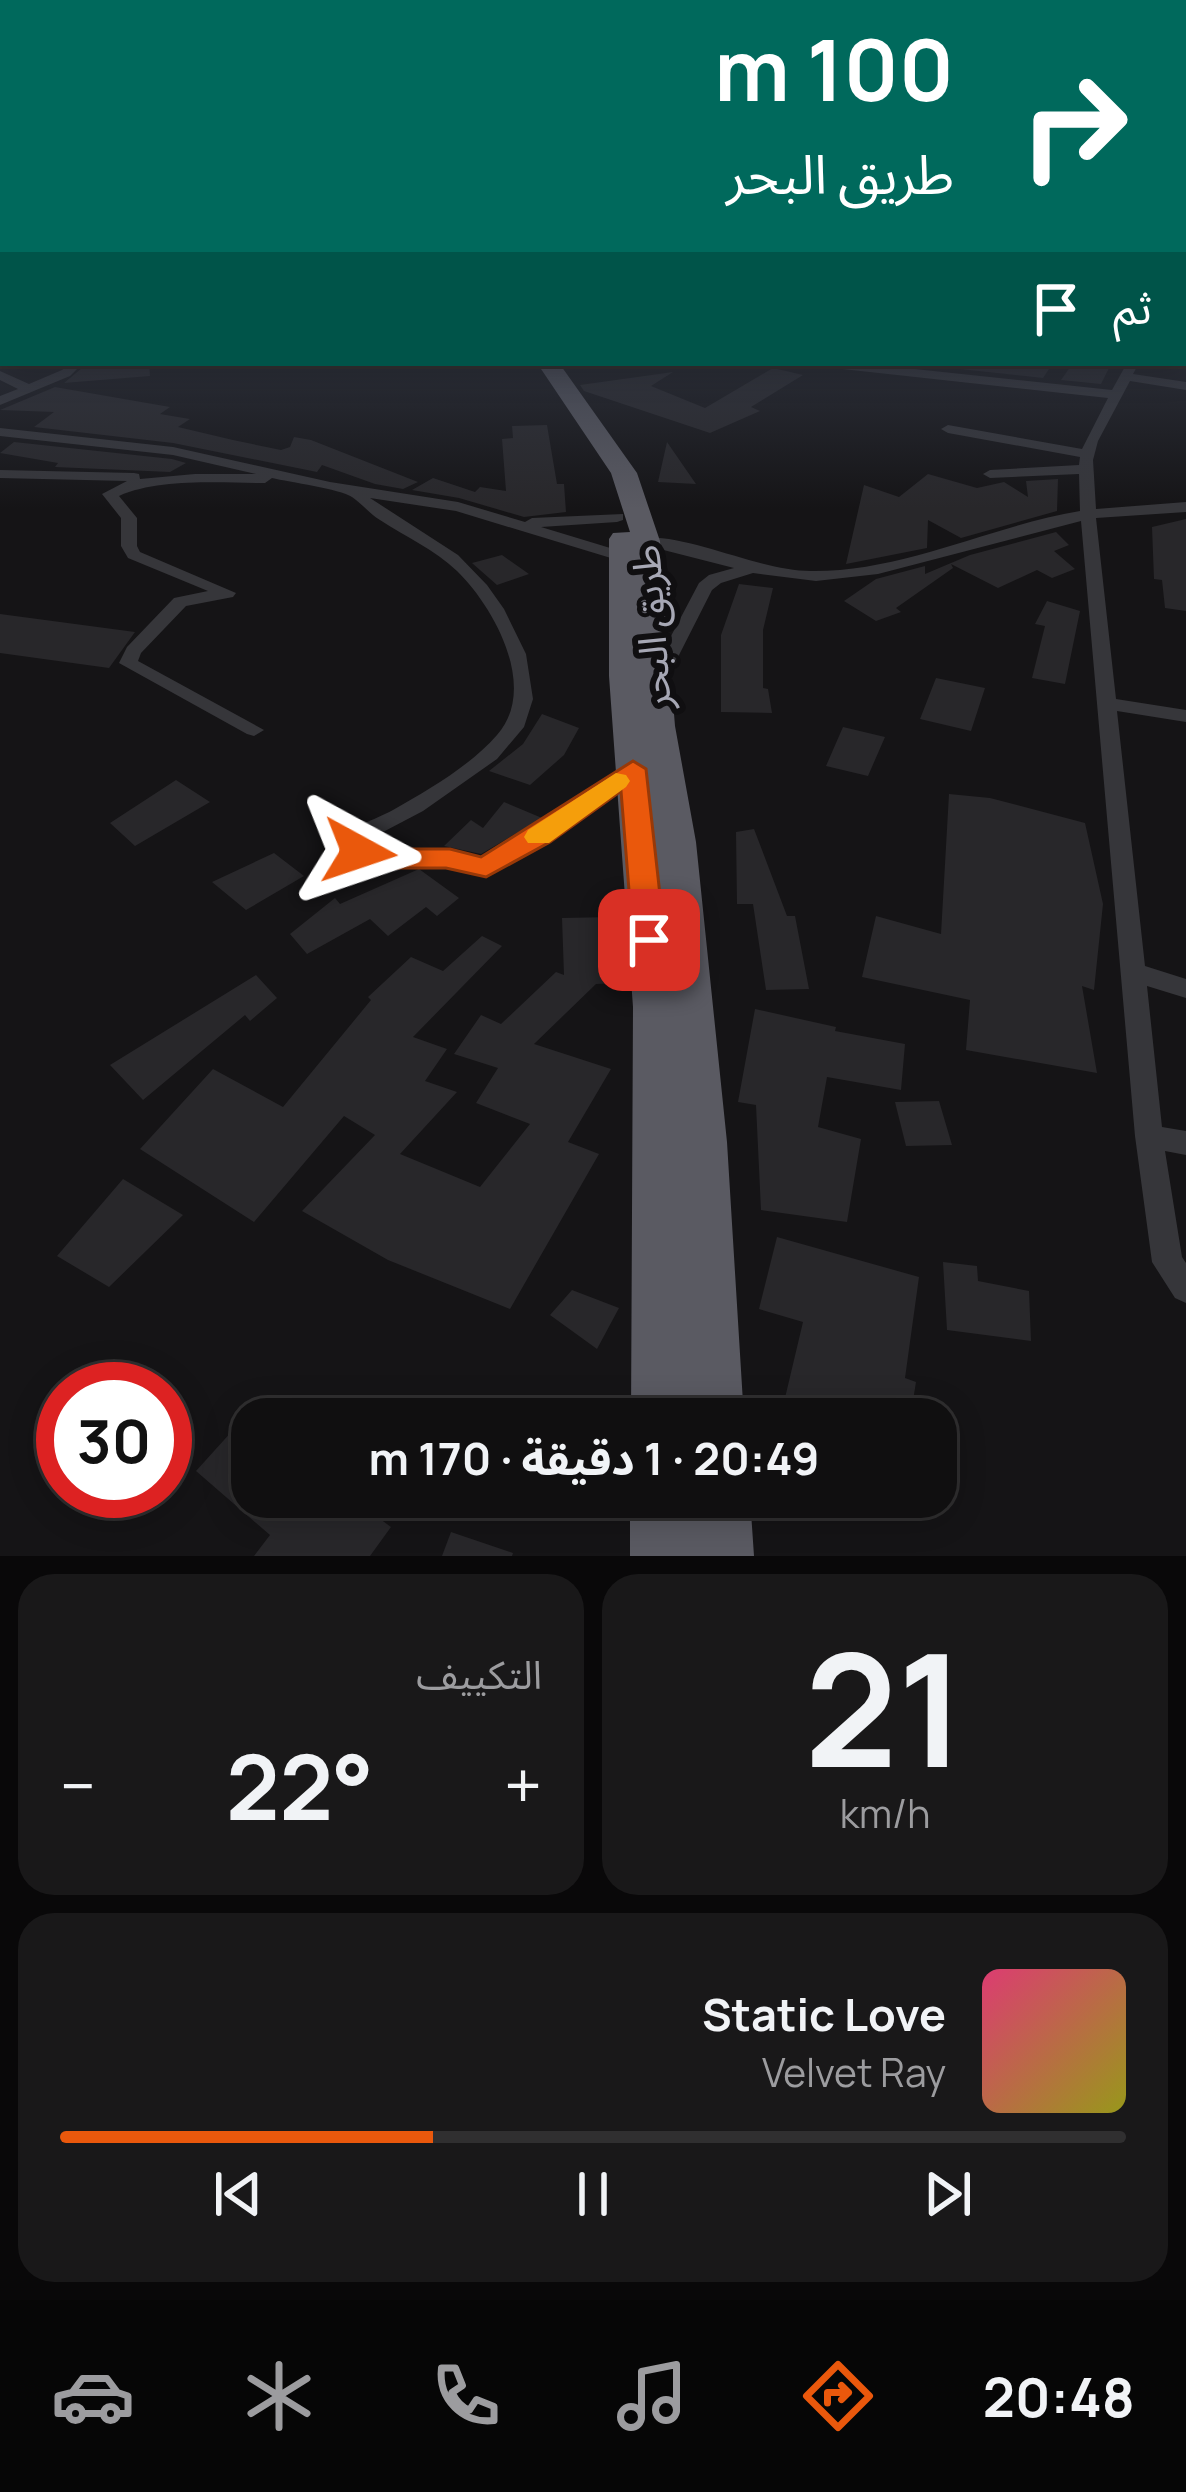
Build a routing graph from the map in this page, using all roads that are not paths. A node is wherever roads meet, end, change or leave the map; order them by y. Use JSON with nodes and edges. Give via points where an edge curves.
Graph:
{"nodes":[{"id":1,"x":74,"y":366,"type":"edge"},
{"id":2,"x":529,"y":366,"type":"edge"},
{"id":3,"x":550,"y":366,"type":"edge"},
{"id":4,"x":914,"y":366,"type":"edge"},
{"id":5,"x":1124,"y":373,"type":"edge"},
{"id":6,"x":0,"y":375,"type":"edge"},
{"id":7,"x":1186,"y":386,"type":"edge"},
{"id":8,"x":25,"y":388,"type":"junction"},
{"id":9,"x":0,"y":401,"type":"edge"},
{"id":10,"x":948,"y":429,"type":"dead end"},
{"id":11,"x":0,"y":432,"type":"edge"},
{"id":12,"x":1087,"y":462,"type":"junction"},
{"id":13,"x":0,"y":474,"type":"edge"},
{"id":14,"x":990,"y":474,"type":"dead end"},
{"id":15,"x":209,"y":479,"type":"junction"},
{"id":16,"x":290,"y":479,"type":"junction"},
{"id":17,"x":353,"y":490,"type":"junction"},
{"id":18,"x":1186,"y":507,"type":"edge"},
{"id":19,"x":1088,"y":514,"type":"junction"},
{"id":20,"x":514,"y":524,"type":"junction"},
{"id":21,"x":629,"y":538,"type":"junction"},
{"id":22,"x":748,"y":570,"type":"junction"},
{"id":23,"x":656,"y":671,"type":"junction"},
{"id":24,"x":1104,"y":704,"type":"junction"},
{"id":25,"x":1186,"y":716,"type":"edge"},
{"id":26,"x":254,"y":730,"type":"dead end"},
{"id":27,"x":633,"y":769,"type":"junction"},
{"id":28,"x":667,"y":937,"type":"junction"},
{"id":29,"x":1134,"y":972,"type":"junction"},
{"id":30,"x":1186,"y":988,"type":"edge"},
{"id":31,"x":1149,"y":1136,"type":"junction"},
{"id":32,"x":1186,"y":1143,"type":"edge"},
{"id":33,"x":680,"y":1205,"type":"junction"},
{"id":34,"x":1186,"y":1288,"type":"edge"},
{"id":35,"x":662,"y":1398,"type":"edge"},
{"id":36,"x":712,"y":1398,"type":"edge"},
{"id":37,"x":661,"y":1518,"type":"edge"},
{"id":38,"x":720,"y":1518,"type":"edge"},
{"id":39,"x":662,"y":1556,"type":"edge"},
{"id":40,"x":722,"y":1556,"type":"edge"}],
"edges":[{"from":1,"to":8,"type":"street"},
{"from":2,"to":21,"type":"highway","name":"طريق البحر","via":[[577,433]]},
{"from":3,"to":21,"type":"highway","name":"طريق البحر","via":[[624,473]]},
{"from":4,"to":5,"type":"street"},
{"from":5,"to":7,"type":"street"},
{"from":5,"to":12,"type":"street"},
{"from":6,"to":8,"type":"street"},
{"from":8,"to":9,"type":"street"},
{"from":10,"to":12,"type":"street"},
{"from":11,"to":16,"type":"street","via":[[172,452]]},
{"from":12,"to":14,"type":"street"},
{"from":12,"to":19,"type":"street"},
{"from":13,"to":15,"type":"street"},
{"from":15,"to":16,"type":"street"},
{"from":15,"to":26,"type":"street","via":[[133,484],[110,494],[129,518],[134,555],[227,592],[180,602],[128,662]]},
{"from":16,"to":17,"type":"street"},
{"from":17,"to":20,"type":"street"},
{"from":17,"to":27,"type":"street","via":[[448,555],[492,598],[518,662],[521,715],[467,771],[357,835],[350,843],[359,852],[486,867]]},
{"from":18,"to":19,"type":"street"},
{"from":19,"to":22,"type":"street","via":[[876,570],[814,577]]},
{"from":19,"to":24,"type":"street"},
{"from":20,"to":21,"type":"street"},
{"from":20,"to":21,"type":"street"},
{"from":21,"to":22,"type":"street"},
{"from":21,"to":23,"type":"highway","name":"طريق البحر"},
{"from":21,"to":27,"type":"highway","name":"طريق البحر","via":[[625,676]]},
{"from":22,"to":23,"type":"street","via":[[705,587]]},
{"from":23,"to":28,"type":"highway","name":"طريق البحر"},
{"from":24,"to":25,"type":"street"},
{"from":24,"to":29,"type":"street"},
{"from":27,"to":28,"type":"highway","name":"طريق البحر"},
{"from":28,"to":33,"type":"highway","name":"طريق البحر","via":[[655,1007]]},
{"from":29,"to":30,"type":"street"},
{"from":29,"to":31,"type":"street"},
{"from":31,"to":32,"type":"street"},
{"from":31,"to":34,"type":"street","via":[[1167,1262]]},
{"from":33,"to":35,"type":"highway","name":"طريق البحر"},
{"from":33,"to":36,"type":"highway","name":"طريق البحر"},
{"from":37,"to":39,"type":"highway"},
{"from":38,"to":40,"type":"highway"}]}
